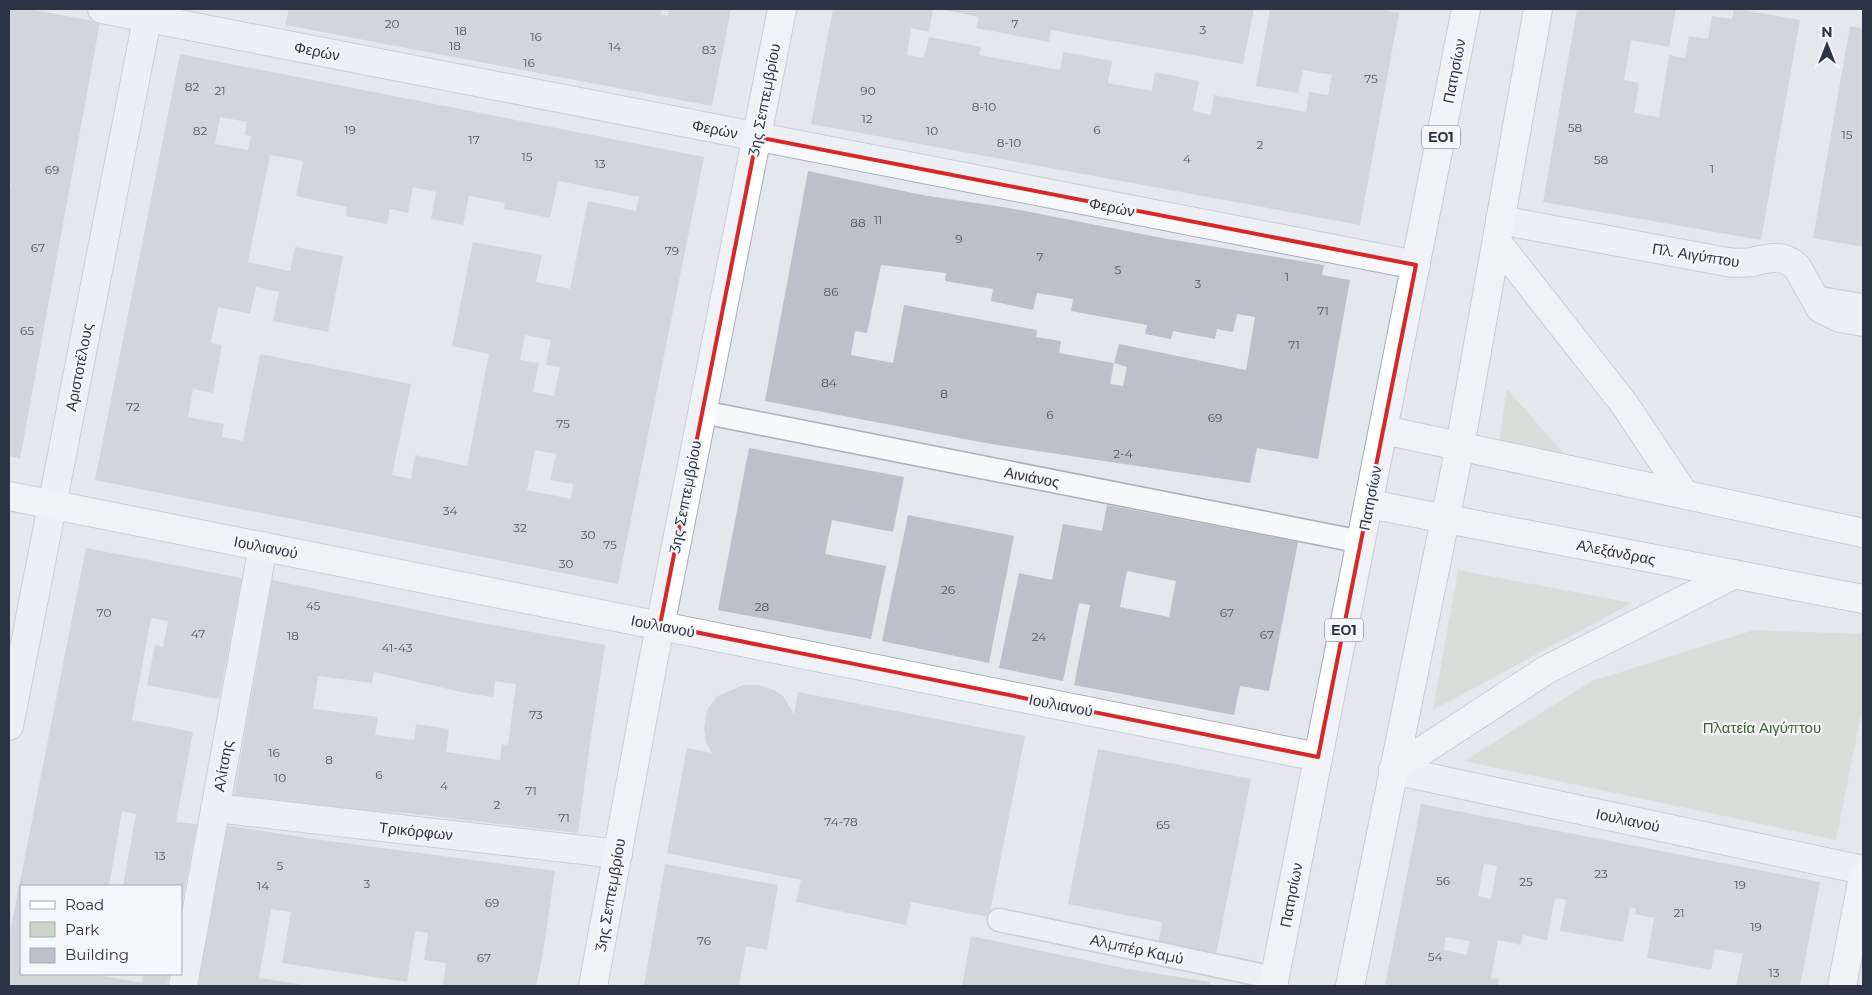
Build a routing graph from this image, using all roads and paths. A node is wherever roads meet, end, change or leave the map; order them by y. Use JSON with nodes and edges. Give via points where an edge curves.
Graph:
{"nodes":[{"id":1,"x":102,"y":9,"type":"edge"},
{"id":2,"x":782,"y":9,"type":"edge"},
{"id":3,"x":1466,"y":9,"type":"edge"},
{"id":4,"x":1538,"y":9,"type":"edge"},
{"id":5,"x":148,"y":13,"type":"edge"},
{"id":6,"x":757,"y":137,"type":"junction"},
{"id":7,"x":1499,"y":231,"type":"junction"},
{"id":8,"x":1416,"y":265,"type":"junction"},
{"id":9,"x":1811,"y":293,"type":"junction"},
{"id":10,"x":1863,"y":302,"type":"edge"},
{"id":11,"x":1863,"y":322,"type":"edge"},
{"id":12,"x":702,"y":412,"type":"junction"},
{"id":13,"x":1384,"y":430,"type":"junction"},
{"id":14,"x":1460,"y":446,"type":"junction"},
{"id":15,"x":1685,"y":495,"type":"junction"},
{"id":16,"x":9,"y":496,"type":"edge"},
{"id":17,"x":52,"y":504,"type":"junction"},
{"id":18,"x":1369,"y":504,"type":"junction"},
{"id":19,"x":1446,"y":519,"type":"junction"},
{"id":20,"x":1863,"y":533,"type":"edge"},
{"id":21,"x":1362,"y":542,"type":"junction"},
{"id":22,"x":263,"y":546,"type":"junction"},
{"id":23,"x":1735,"y":574,"type":"junction"},
{"id":24,"x":1863,"y":600,"type":"edge"},
{"id":25,"x":660,"y":625,"type":"junction"},
{"id":26,"x":9,"y":726,"type":"edge"},
{"id":27,"x":1318,"y":757,"type":"junction"},
{"id":28,"x":1393,"y":770,"type":"junction"},
{"id":29,"x":215,"y":808,"type":"junction"},
{"id":30,"x":618,"y":854,"type":"junction"},
{"id":31,"x":1863,"y":870,"type":"edge"},
{"id":32,"x":1863,"y":877,"type":"edge"},
{"id":33,"x":999,"y":920,"type":"dead end"},
{"id":34,"x":1274,"y":982,"type":"edge"},
{"id":35,"x":183,"y":986,"type":"edge"},
{"id":36,"x":594,"y":986,"type":"edge"},
{"id":37,"x":1350,"y":986,"type":"edge"},
{"id":38,"x":1842,"y":986,"type":"edge"}],
"edges":[{"from":1,"to":5,"type":"street","name":"Φερών"},
{"from":2,"to":6,"type":"main road","name":"3ης Σεπτεμβρίου"},
{"from":3,"to":8,"type":"main road","name":"Πατησίων","number":"ΕΟ1"},
{"from":4,"to":7,"type":"main road"},
{"from":5,"to":6,"type":"street","name":"Φερών"},
{"from":5,"to":17,"type":"street","name":"Αριστοτέλους"},
{"from":6,"to":8,"type":"street","name":"Φερών"},
{"from":6,"to":12,"type":"main road","name":"3ης Σεπτεμβρίου"},
{"from":7,"to":9,"type":"street","name":"Πλ. Αιγύπτου","via":[[1727,262],[1780,257],[1797,267]]},
{"from":7,"to":14,"type":"main road"},
{"from":7,"to":15,"type":"main road","via":[[1625,405]]},
{"from":8,"to":13,"type":"main road","name":"Πατησίων","number":"ΕΟ1"},
{"from":9,"to":10,"type":"lane"},
{"from":9,"to":11,"type":"street","name":"Πλ. Αιγύπτου","via":[[1820,308],[1840,318]]},
{"from":12,"to":21,"type":"street","name":"Αινιάνος"},
{"from":12,"to":25,"type":"main road","name":"3ης Σεπτεμβρίου"},
{"from":13,"to":14,"type":"main road"},
{"from":13,"to":18,"type":"main road","name":"Πατησίων","number":"ΕΟ1"},
{"from":14,"to":15,"type":"main road"},
{"from":14,"to":19,"type":"main road"},
{"from":15,"to":20,"type":"main road"},
{"from":16,"to":17,"type":"main road","name":"Ιουλιανού"},
{"from":17,"to":22,"type":"main road","name":"Ιουλιανού"},
{"from":17,"to":26,"type":"street","name":"Αριστοτέλους"},
{"from":18,"to":19,"type":"main road","name":"Αλεξάνδρας"},
{"from":18,"to":21,"type":"main road","name":"Πατησίων","number":"ΕΟ1"},
{"from":19,"to":23,"type":"main road","name":"Αλεξάνδρας"},
{"from":19,"to":28,"type":"main road"},
{"from":21,"to":27,"type":"main road","name":"Πατησίων","number":"ΕΟ1"},
{"from":22,"to":25,"type":"main road","name":"Ιουλιανού"},
{"from":22,"to":29,"type":"street","name":"Αλίτσης"},
{"from":23,"to":24,"type":"main road","name":"Αλεξάνδρας"},
{"from":23,"to":28,"type":"main road","via":[[1546,670]]},
{"from":25,"to":27,"type":"main road","name":"Ιουλιανού"},
{"from":25,"to":30,"type":"main road","name":"3ης Σεπτεμβρίου"},
{"from":27,"to":34,"type":"main road","name":"Πατησίων","number":"ΕΟ1"},
{"from":28,"to":31,"type":"street","name":"Ιουλιανού"},
{"from":28,"to":37,"type":"main road"},
{"from":29,"to":30,"type":"street","name":"Τρικόρφων"},
{"from":29,"to":35,"type":"street","name":"Αλίτσης"},
{"from":30,"to":36,"type":"main road","name":"3ης Σεπτεμβρίου"},
{"from":32,"to":38,"type":"main road"},
{"from":33,"to":34,"type":"street","name":"Αλμπέρ Καμύ"}]}
